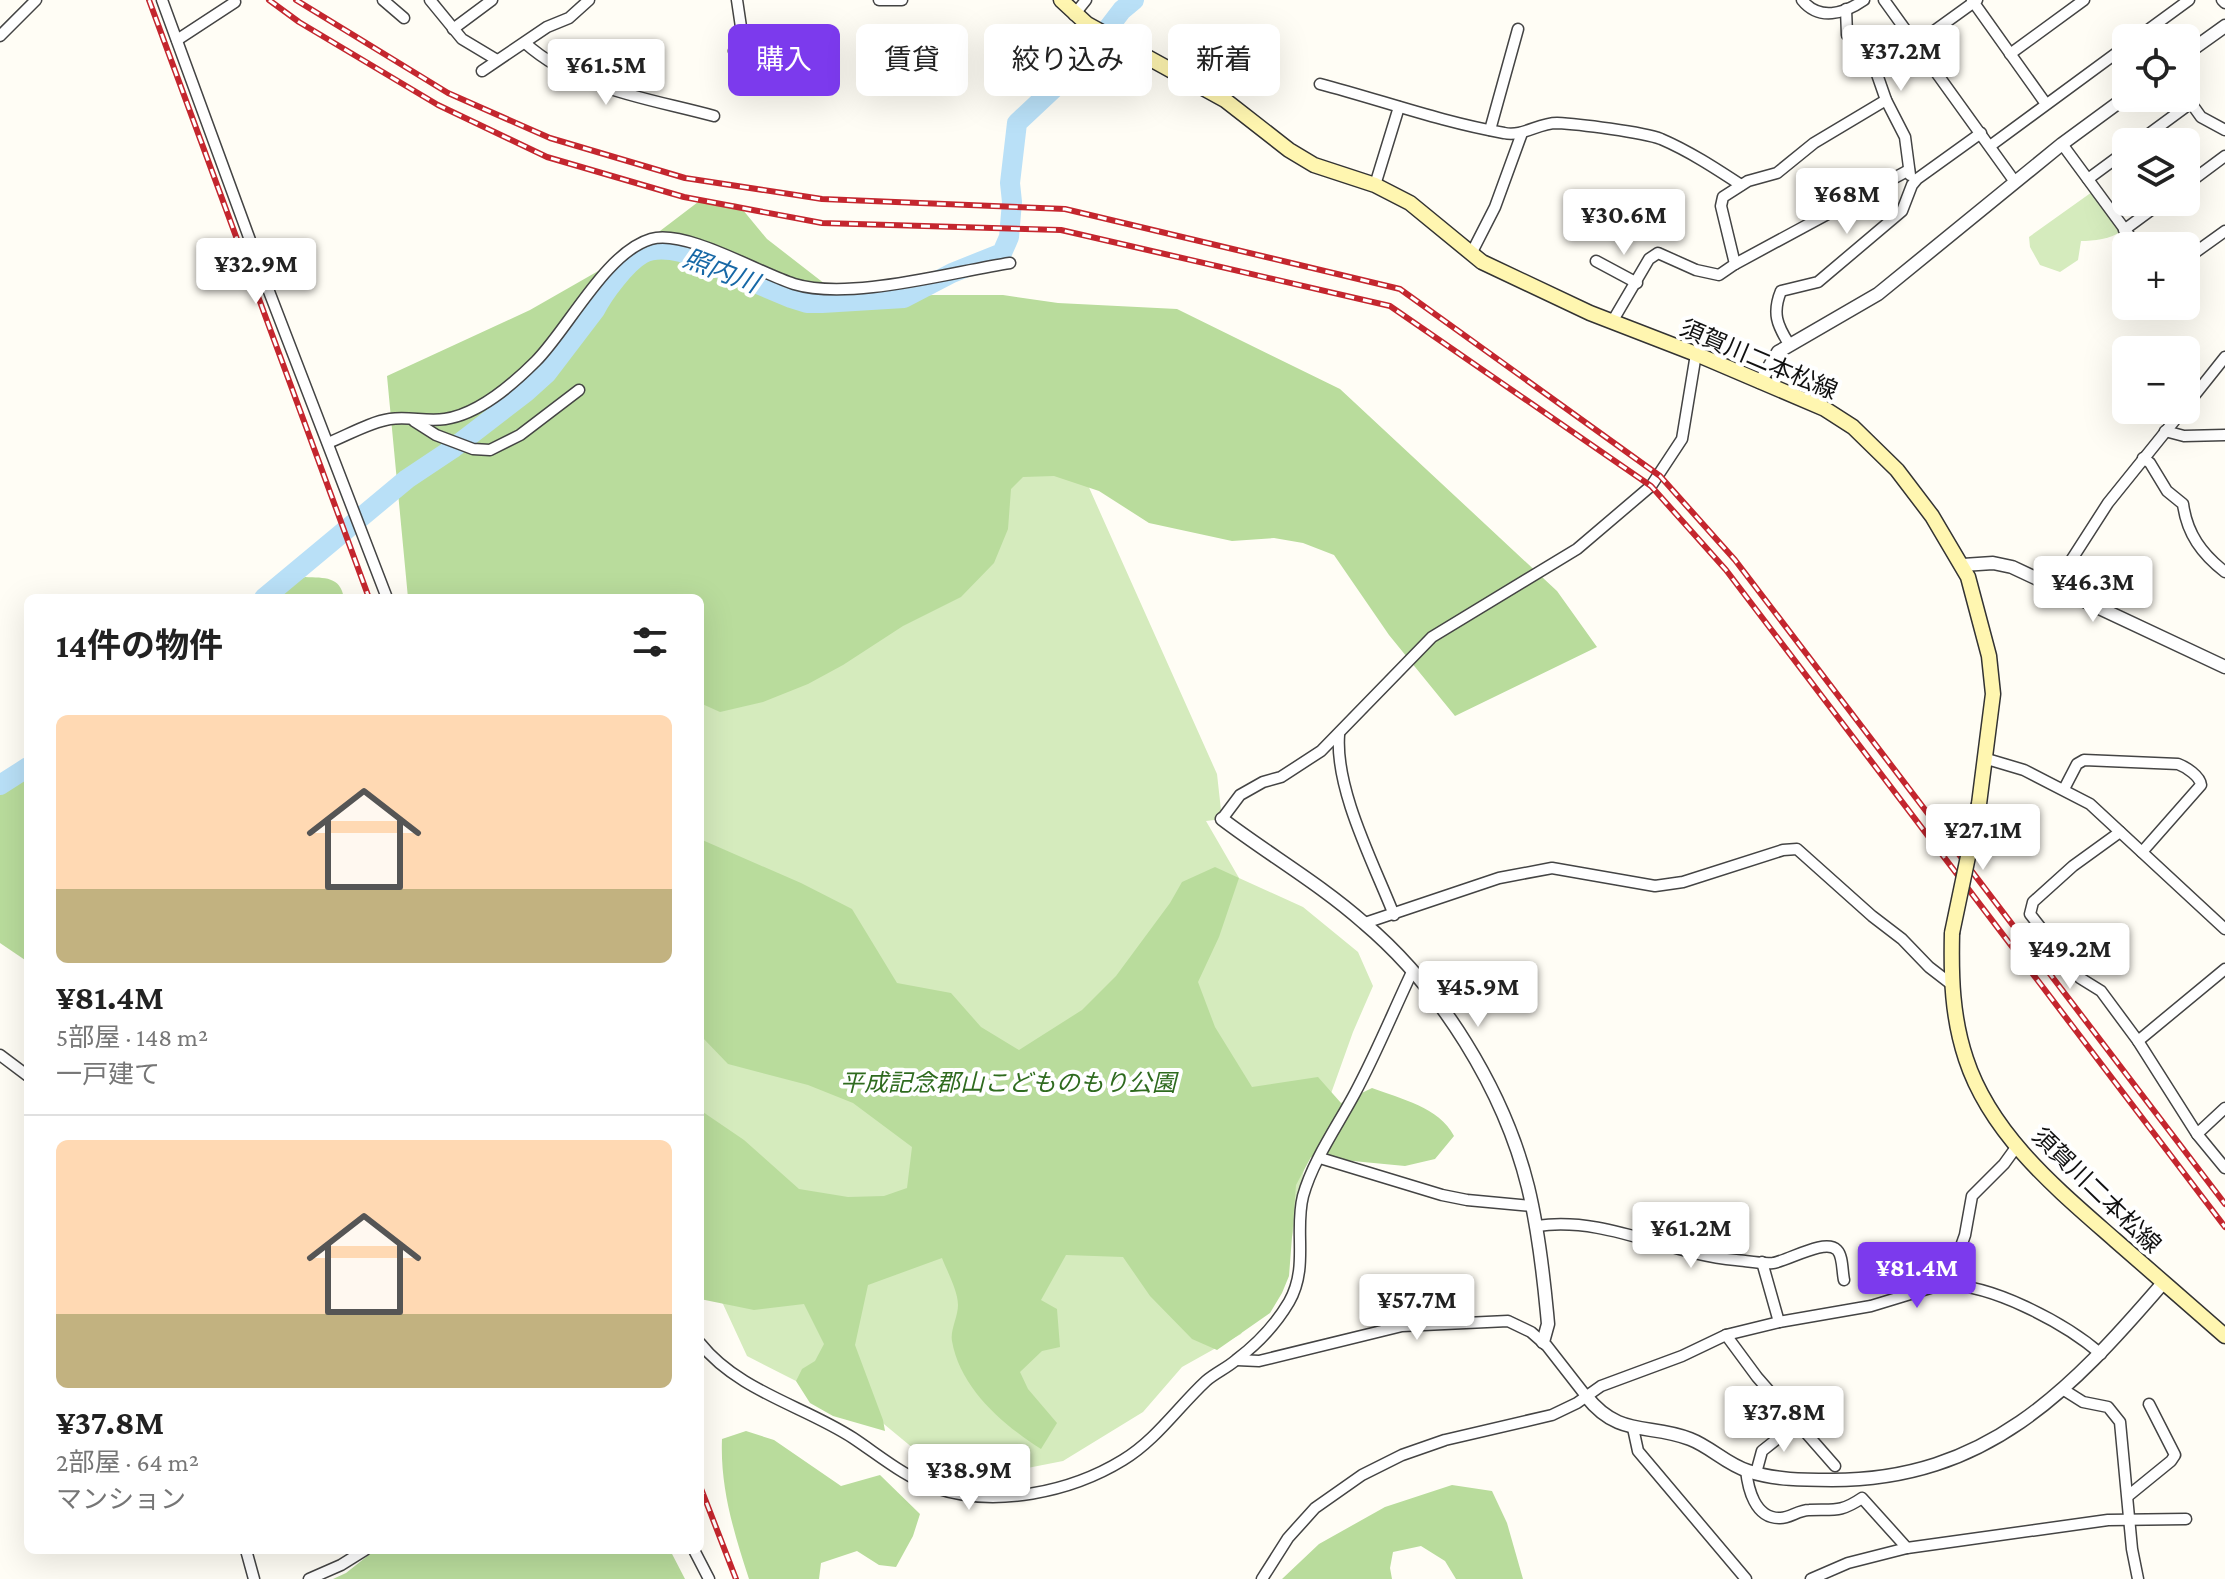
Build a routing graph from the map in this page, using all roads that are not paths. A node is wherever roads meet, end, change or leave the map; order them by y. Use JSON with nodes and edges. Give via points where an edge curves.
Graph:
{"nodes":[{"id":1,"x":36,"y":0,"type":"edge"},
{"id":2,"x":162,"y":0,"type":"edge"},
{"id":3,"x":383,"y":0,"type":"edge"},
{"id":4,"x":492,"y":0,"type":"edge"},
{"id":5,"x":589,"y":0,"type":"edge"},
{"id":6,"x":737,"y":0,"type":"edge"},
{"id":7,"x":879,"y":0,"type":"edge"},
{"id":8,"x":902,"y":0,"type":"edge"},
{"id":9,"x":1061,"y":0,"type":"edge"},
{"id":10,"x":1086,"y":0,"type":"edge"},
{"id":11,"x":1802,"y":0,"type":"edge"},
{"id":12,"x":1864,"y":0,"type":"edge"},
{"id":13,"x":1884,"y":0,"type":"edge"},
{"id":14,"x":2084,"y":0,"type":"edge"},
{"id":15,"x":2189,"y":0,"type":"edge"},
{"id":16,"x":432,"y":1,"type":"edge"},
{"id":17,"x":1974,"y":1,"type":"edge"},
{"id":18,"x":235,"y":2,"type":"dead end"},
{"id":19,"x":1846,"y":9,"type":"junction"},
{"id":20,"x":404,"y":18,"type":"dead end"},
{"id":21,"x":1081,"y":20,"type":"junction"},
{"id":22,"x":741,"y":24,"type":"edge"},
{"id":23,"x":2156,"y":24,"type":"edge"},
{"id":24,"x":2225,"y":26,"type":"edge"},
{"id":25,"x":453,"y":29,"type":"junction"},
{"id":26,"x":1518,"y":29,"type":"dead end"},
{"id":27,"x":0,"y":36,"type":"edge"},
{"id":28,"x":177,"y":40,"type":"junction"},
{"id":29,"x":525,"y":43,"type":"junction"},
{"id":30,"x":1916,"y":44,"type":"junction"},
{"id":31,"x":2200,"y":44,"type":"edge"},
{"id":32,"x":2010,"y":54,"type":"junction"},
{"id":33,"x":2112,"y":56,"type":"edge"},
{"id":34,"x":497,"y":60,"type":"junction"},
{"id":35,"x":482,"y":71,"type":"dead end"},
{"id":36,"x":1320,"y":84,"type":"dead end"},
{"id":37,"x":1886,"y":100,"type":"junction"},
{"id":38,"x":2046,"y":104,"type":"junction"},
{"id":39,"x":1399,"y":107,"type":"junction"},
{"id":40,"x":2112,"y":107,"type":"edge"},
{"id":41,"x":2174,"y":112,"type":"edge"},
{"id":42,"x":2197,"y":112,"type":"edge"},
{"id":43,"x":714,"y":116,"type":"dead end"},
{"id":44,"x":2155,"y":128,"type":"edge"},
{"id":45,"x":1490,"y":130,"type":"junction"},
{"id":46,"x":2225,"y":130,"type":"edge"},
{"id":47,"x":1522,"y":133,"type":"junction"},
{"id":48,"x":1981,"y":133,"type":"junction"},
{"id":49,"x":2062,"y":144,"type":"junction"},
{"id":50,"x":1990,"y":146,"type":"junction"},
{"id":51,"x":2225,"y":156,"type":"edge"},
{"id":52,"x":2112,"y":161,"type":"edge"},
{"id":53,"x":1909,"y":170,"type":"junction"},
{"id":54,"x":2200,"y":175,"type":"edge"},
{"id":55,"x":2088,"y":179,"type":"junction"},
{"id":56,"x":2015,"y":182,"type":"junction"},
{"id":57,"x":1375,"y":185,"type":"junction"},
{"id":58,"x":1741,"y":185,"type":"junction"},
{"id":59,"x":1912,"y":185,"type":"junction"},
{"id":60,"x":2143,"y":216,"type":"edge"},
{"id":61,"x":2124,"y":230,"type":"joint"},
{"id":62,"x":2225,"y":231,"type":"edge"},
{"id":63,"x":2200,"y":249,"type":"edge"},
{"id":64,"x":1471,"y":254,"type":"junction"},
{"id":65,"x":1596,"y":261,"type":"dead end"},
{"id":66,"x":1010,"y":263,"type":"dead end"},
{"id":67,"x":1735,"y":264,"type":"junction"},
{"id":68,"x":1637,"y":283,"type":"junction"},
{"id":69,"x":1612,"y":322,"type":"junction"},
{"id":70,"x":1789,"y":344,"type":"junction"},
{"id":71,"x":1696,"y":354,"type":"junction"},
{"id":72,"x":2225,"y":357,"type":"edge"},
{"id":73,"x":1760,"y":382,"type":"junction"},
{"id":74,"x":2200,"y":388,"type":"edge"},
{"id":75,"x":579,"y":390,"type":"dead end"},
{"id":76,"x":413,"y":420,"type":"junction"},
{"id":77,"x":2171,"y":424,"type":"edge"},
{"id":78,"x":2165,"y":431,"type":"junction"},
{"id":79,"x":2225,"y":435,"type":"edge"},
{"id":80,"x":328,"y":443,"type":"junction"},
{"id":81,"x":2143,"y":458,"type":"junction"},
{"id":82,"x":1963,"y":565,"type":"junction"},
{"id":83,"x":2225,"y":572,"type":"edge"},
{"id":84,"x":2054,"y":587,"type":"junction"},
{"id":85,"x":385,"y":594,"type":"edge"},
{"id":86,"x":2225,"y":667,"type":"edge"},
{"id":87,"x":1339,"y":735,"type":"junction"},
{"id":88,"x":1987,"y":759,"type":"junction"},
{"id":89,"x":2064,"y":789,"type":"junction"},
{"id":90,"x":1222,"y":819,"type":"joint"},
{"id":91,"x":2120,"y":832,"type":"junction"},
{"id":92,"x":2142,"y":852,"type":"junction"},
{"id":93,"x":1394,"y":915,"type":"junction"},
{"id":94,"x":1365,"y":923,"type":"junction"},
{"id":95,"x":2225,"y":929,"type":"edge"},
{"id":96,"x":2225,"y":969,"type":"edge"},
{"id":97,"x":1412,"y":972,"type":"junction"},
{"id":98,"x":1951,"y":984,"type":"junction"},
{"id":99,"x":2138,"y":1041,"type":"junction"},
{"id":100,"x":0,"y":1055,"type":"edge"},
{"id":101,"x":24,"y":1073,"type":"edge"},
{"id":102,"x":2225,"y":1108,"type":"edge"},
{"id":103,"x":2197,"y":1134,"type":"junction"},
{"id":104,"x":2017,"y":1146,"type":"junction"},
{"id":105,"x":1320,"y":1158,"type":"junction"},
{"id":106,"x":2225,"y":1168,"type":"edge"},
{"id":107,"x":1532,"y":1206,"type":"junction"},
{"id":108,"x":1537,"y":1226,"type":"junction"},
{"id":109,"x":1762,"y":1262,"type":"junction"},
{"id":110,"x":1844,"y":1280,"type":"dead end"},
{"id":111,"x":2163,"y":1283,"type":"junction"},
{"id":112,"x":1951,"y":1284,"type":"junction"},
{"id":113,"x":1779,"y":1322,"type":"junction"},
{"id":114,"x":1726,"y":1335,"type":"junction"},
{"id":115,"x":2225,"y":1336,"type":"edge"},
{"id":116,"x":1543,"y":1342,"type":"junction"},
{"id":117,"x":704,"y":1349,"type":"edge"},
{"id":118,"x":2101,"y":1354,"type":"junction"},
{"id":119,"x":1237,"y":1360,"type":"junction"},
{"id":120,"x":2064,"y":1390,"type":"junction"},
{"id":121,"x":1586,"y":1396,"type":"junction"},
{"id":122,"x":2149,"y":1404,"type":"dead end"},
{"id":123,"x":1796,"y":1424,"type":"junction"},
{"id":124,"x":1633,"y":1428,"type":"junction"},
{"id":125,"x":1835,"y":1466,"type":"dead end"},
{"id":126,"x":1751,"y":1472,"type":"junction"},
{"id":127,"x":2128,"y":1496,"type":"junction"},
{"id":128,"x":2130,"y":1518,"type":"junction"},
{"id":129,"x":2186,"y":1519,"type":"dead end"},
{"id":130,"x":1907,"y":1548,"type":"junction"},
{"id":131,"x":247,"y":1554,"type":"edge"},
{"id":132,"x":359,"y":1554,"type":"edge"},
{"id":133,"x":696,"y":1554,"type":"edge"},
{"id":134,"x":254,"y":1579,"type":"edge"},
{"id":135,"x":309,"y":1579,"type":"edge"},
{"id":136,"x":709,"y":1579,"type":"edge"},
{"id":137,"x":1262,"y":1579,"type":"edge"},
{"id":138,"x":1746,"y":1579,"type":"edge"},
{"id":139,"x":1811,"y":1579,"type":"edge"},
{"id":140,"x":2138,"y":1579,"type":"edge"}],
"edges":[{"from":1,"to":27,"type":"street"},
{"from":2,"to":28,"type":"street"},
{"from":3,"to":20,"type":"street"},
{"from":4,"to":25,"type":"street"},
{"from":5,"to":29,"type":"street"},
{"from":6,"to":22,"type":"street"},
{"from":7,"to":8,"type":"street"},
{"from":9,"to":21,"type":"main road","name":"須賀川二本松線"},
{"from":10,"to":21,"type":"street"},
{"from":11,"to":19,"type":"street","via":[[1820,13]]},
{"from":12,"to":19,"type":"street"},
{"from":13,"to":30,"type":"street"},
{"from":14,"to":32,"type":"street"},
{"from":15,"to":23,"type":"street"},
{"from":16,"to":25,"type":"street"},
{"from":17,"to":30,"type":"street"},
{"from":17,"to":32,"type":"street"},
{"from":18,"to":28,"type":"street"},
{"from":19,"to":37,"type":"street","via":[[1847,35],[1871,57]]},
{"from":21,"to":57,"type":"main road","name":"須賀川二本松線","via":[[1225,100],[1314,165]]},
{"from":24,"to":31,"type":"street"},
{"from":25,"to":34,"type":"street"},
{"from":26,"to":45,"type":"street"},
{"from":28,"to":80,"type":"street"},
{"from":29,"to":34,"type":"street"},
{"from":29,"to":43,"type":"street","via":[[547,62],[607,90]]},
{"from":30,"to":48,"type":"street"},
{"from":32,"to":38,"type":"street"},
{"from":33,"to":38,"type":"street"},
{"from":34,"to":35,"type":"street"},
{"from":36,"to":39,"type":"street"},
{"from":37,"to":53,"type":"street","via":[[1905,137]]},
{"from":37,"to":58,"type":"street","via":[[1814,143],[1777,173]]},
{"from":38,"to":50,"type":"street"},
{"from":39,"to":45,"type":"street"},
{"from":39,"to":57,"type":"street"},
{"from":40,"to":49,"type":"street"},
{"from":41,"to":44,"type":"street"},
{"from":42,"to":46,"type":"street"},
{"from":45,"to":47,"type":"street"},
{"from":47,"to":58,"type":"street","via":[[1555,123],[1658,138]]},
{"from":47,"to":64,"type":"street"},
{"from":48,"to":50,"type":"street"},
{"from":48,"to":59,"type":"street"},
{"from":49,"to":55,"type":"street"},
{"from":49,"to":56,"type":"street"},
{"from":50,"to":56,"type":"street"},
{"from":51,"to":54,"type":"street"},
{"from":52,"to":55,"type":"street"},
{"from":53,"to":59,"type":"street"},
{"from":53,"to":67,"type":"street"},
{"from":55,"to":61,"type":"street"},
{"from":56,"to":70,"type":"street","via":[[1878,294]]},
{"from":57,"to":64,"type":"main road","name":"須賀川二本松線","via":[[1410,203]]},
{"from":58,"to":67,"type":"street","via":[[1723,197],[1721,206]]},
{"from":59,"to":70,"type":"street","via":[[1902,211],[1818,282],[1781,291],[1775,318]]},
{"from":60,"to":61,"type":"street"},
{"from":62,"to":63,"type":"street"},
{"from":64,"to":69,"type":"main road","name":"須賀川二本松線"},
{"from":65,"to":68,"type":"street"},
{"from":66,"to":76,"type":"street","via":[[858,289],[828,289],[795,284],[681,239],[651,239],[613,266],[515,381],[455,417]]},
{"from":67,"to":68,"type":"street","via":[[1719,275],[1658,253]]},
{"from":68,"to":69,"type":"street"},
{"from":69,"to":71,"type":"main road","name":"須賀川二本松線"},
{"from":70,"to":73,"type":"street"},
{"from":71,"to":73,"type":"main road","name":"須賀川二本松線"},
{"from":71,"to":87,"type":"street","via":[[1682,439],[1651,486],[1577,549],[1432,637]]},
{"from":72,"to":74,"type":"street"},
{"from":73,"to":82,"type":"main road","name":"須賀川二本松線","via":[[1825,409],[1853,427],[1897,470]]},
{"from":75,"to":76,"type":"street","via":[[520,435],[490,450],[444,438]]},
{"from":76,"to":80,"type":"street","via":[[387,419]]},
{"from":77,"to":78,"type":"street"},
{"from":78,"to":79,"type":"street"},
{"from":78,"to":81,"type":"street"},
{"from":80,"to":85,"type":"street"},
{"from":81,"to":83,"type":"street","via":[[2183,504],[2199,548]]},
{"from":81,"to":84,"type":"street"},
{"from":82,"to":84,"type":"street","via":[[2002,564]]},
{"from":82,"to":88,"type":"main road","name":"須賀川二本松線","via":[[1990,669]]},
{"from":84,"to":86,"type":"street"},
{"from":87,"to":90,"type":"street","via":[[1281,777],[1240,795]]},
{"from":87,"to":93,"type":"street","via":[[1337,755],[1347,795]]},
{"from":88,"to":89,"type":"street"},
{"from":88,"to":98,"type":"main road","name":"須賀川二本松線","bridge":true,"via":[[1952,933]]},
{"from":89,"to":91,"type":"street"},
{"from":89,"to":92,"type":"street","via":[[2084,760],[2186,768],[2201,785]]},
{"from":90,"to":94,"type":"street"},
{"from":91,"to":92,"type":"street"},
{"from":91,"to":99,"type":"street","via":[[2033,902],[2030,914],[2080,978],[2101,991]]},
{"from":92,"to":95,"type":"street"},
{"from":93,"to":94,"type":"street"},
{"from":93,"to":98,"type":"street","via":[[1486,882],[1552,868],[1655,886],[1797,849]]},
{"from":94,"to":97,"type":"street"},
{"from":96,"to":99,"type":"street"},
{"from":97,"to":105,"type":"street"},
{"from":97,"to":107,"type":"street","via":[[1462,1037],[1487,1082],[1512,1138]]},
{"from":98,"to":104,"type":"main road","name":"須賀川二本松線","via":[[1974,1081]]},
{"from":99,"to":103,"type":"street"},
{"from":100,"to":101,"type":"street"},
{"from":102,"to":103,"type":"street"},
{"from":103,"to":106,"type":"street"},
{"from":104,"to":111,"type":"main road","name":"須賀川二本松線","via":[[2058,1190]]},
{"from":104,"to":112,"type":"street","via":[[1972,1196]]},
{"from":105,"to":107,"type":"street","via":[[1442,1195]]},
{"from":105,"to":119,"type":"street","via":[[1298,1220],[1302,1241],[1295,1289],[1264,1335]]},
{"from":107,"to":108,"type":"street"},
{"from":108,"to":109,"type":"street","via":[[1600,1226],[1706,1256]]},
{"from":108,"to":116,"type":"street","via":[[1548,1324]]},
{"from":109,"to":110,"type":"street","via":[[1832,1247],[1840,1254]]},
{"from":109,"to":113,"type":"street"},
{"from":111,"to":115,"type":"main road","name":"須賀川二本松線"},
{"from":111,"to":118,"type":"street"},
{"from":112,"to":113,"type":"street","via":[[1871,1306]]},
{"from":112,"to":118,"type":"street","via":[[2013,1302],[2075,1333]]},
{"from":113,"to":114,"type":"street"},
{"from":114,"to":121,"type":"street"},
{"from":114,"to":123,"type":"street"},
{"from":116,"to":119,"type":"street","via":[[1513,1322],[1497,1320],[1402,1326],[1259,1361]]},
{"from":116,"to":121,"type":"street"},
{"from":117,"to":119,"type":"street","via":[[734,1376],[838,1428],[911,1477],[938,1489],[977,1496],[1047,1490],[1124,1460],[1164,1427],[1209,1378]]},
{"from":118,"to":120,"type":"street"},
{"from":120,"to":126,"type":"street","via":[[2004,1435],[1938,1463],[1861,1480],[1794,1480]]},
{"from":120,"to":127,"type":"street","via":[[2116,1414]]},
{"from":121,"to":124,"type":"street","via":[[1612,1419]]},
{"from":121,"to":137,"type":"street","via":[[1552,1415],[1435,1443],[1362,1475],[1315,1508]]},
{"from":122,"to":127,"type":"street","via":[[2175,1455]]},
{"from":123,"to":125,"type":"street"},
{"from":123,"to":126,"type":"street","via":[[1766,1447]]},
{"from":124,"to":126,"type":"street","via":[[1691,1439]]},
{"from":124,"to":138,"type":"street","via":[[1638,1451]]},
{"from":126,"to":130,"type":"street","via":[[1749,1492],[1763,1512],[1775,1518],[1802,1510],[1841,1510],[1862,1498]]},
{"from":127,"to":128,"type":"street"},
{"from":128,"to":129,"type":"street"},
{"from":128,"to":130,"type":"street"},
{"from":128,"to":140,"type":"street"},
{"from":130,"to":139,"type":"street"},
{"from":131,"to":134,"type":"street"},
{"from":132,"to":135,"type":"street"},
{"from":133,"to":136,"type":"street"}]}
